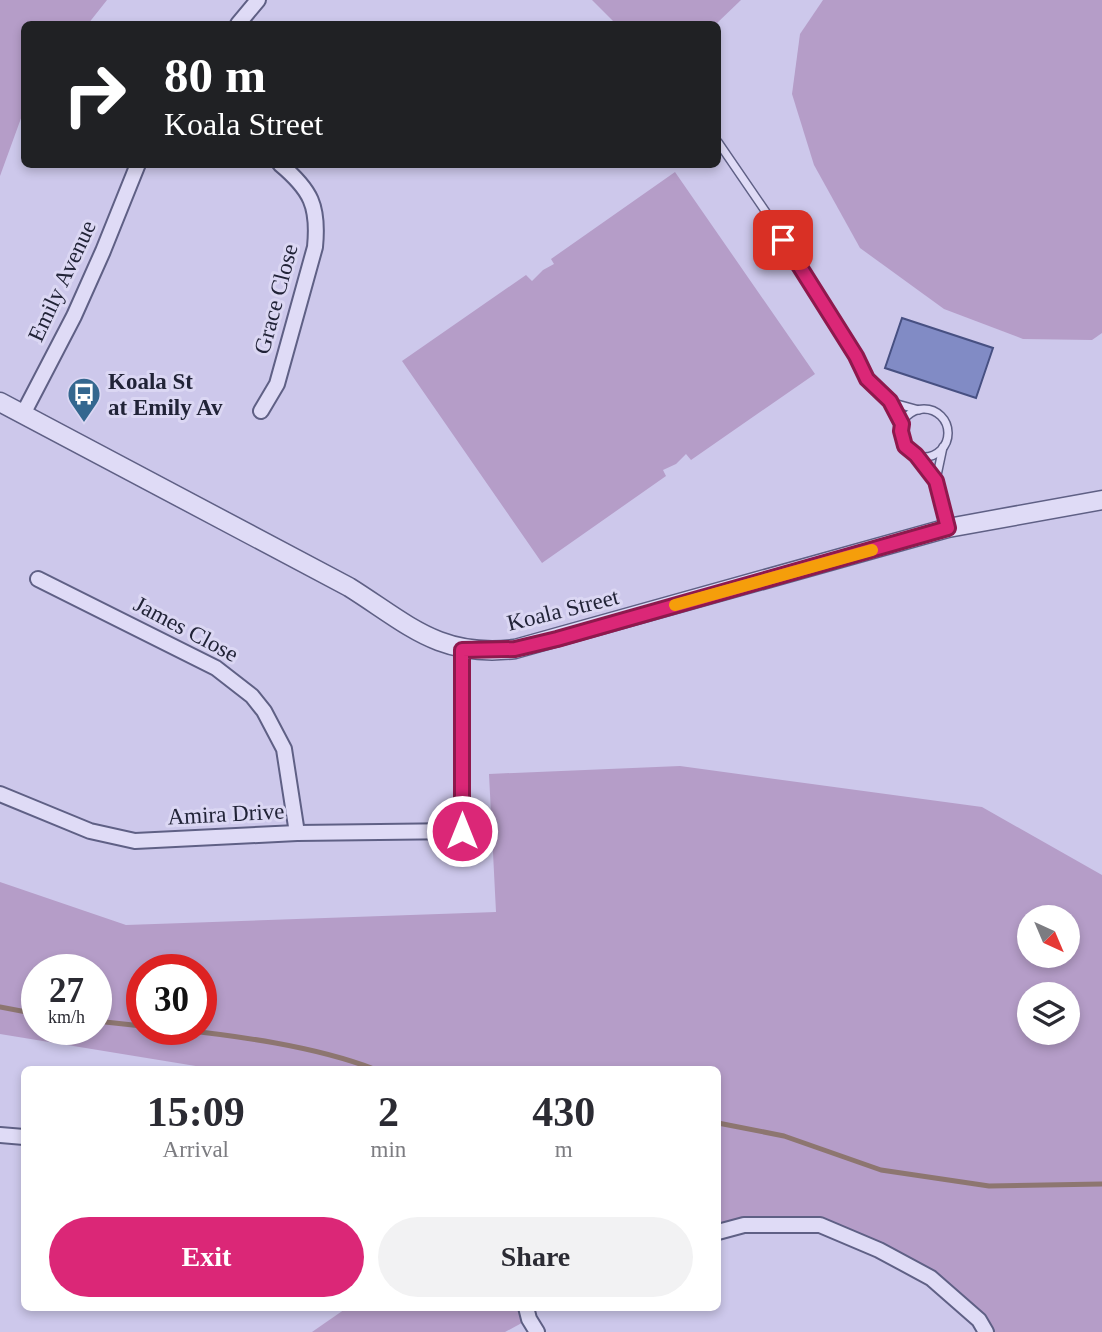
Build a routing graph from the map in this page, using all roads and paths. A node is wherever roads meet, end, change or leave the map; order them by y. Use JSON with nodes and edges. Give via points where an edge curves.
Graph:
{"nodes":[{"id":1,"x":258,"y":0,"type":"edge"},
{"id":2,"x":240,"y":21,"type":"edge"},
{"id":3,"x":721,"y":146,"type":"edge"},
{"id":4,"x":136,"y":168,"type":"edge"},
{"id":5,"x":284,"y":168,"type":"edge"},
{"id":6,"x":890,"y":401,"type":"junction"},
{"id":7,"x":0,"y":402,"type":"edge"},
{"id":8,"x":919,"y":410,"type":"junction"},
{"id":9,"x":261,"y":411,"type":"dead end"},
{"id":10,"x":23,"y":414,"type":"junction"},
{"id":11,"x":902,"y":424,"type":"junction"},
{"id":12,"x":943,"y":447,"type":"junction"},
{"id":13,"x":916,"y":455,"type":"junction"},
{"id":14,"x":936,"y":481,"type":"junction"},
{"id":15,"x":1102,"y":500,"type":"edge"},
{"id":16,"x":948,"y":528,"type":"junction"},
{"id":17,"x":38,"y":579,"type":"dead end"},
{"id":18,"x":462,"y":650,"type":"junction"},
{"id":19,"x":0,"y":794,"type":"edge"},
{"id":20,"x":297,"y":833,"type":"junction"},
{"id":21,"x":0,"y":1135,"type":"edge"},
{"id":22,"x":21,"y":1137,"type":"edge"},
{"id":23,"x":721,"y":1231,"type":"edge"},
{"id":24,"x":527,"y":1311,"type":"edge"},
{"id":25,"x":537,"y":1332,"type":"edge"},
{"id":26,"x":986,"y":1332,"type":"edge"}],
"edges":[{"from":1,"to":2,"type":"street"},
{"from":3,"to":6,"type":"lane","via":[[867,379]]},
{"from":4,"to":10,"type":"street","name":"Emily Avenue","via":[[74,316]]},
{"from":5,"to":9,"type":"street","name":"Grace Close","via":[[308,193],[317,230],[277,384]]},
{"from":6,"to":8,"type":"lane"},
{"from":6,"to":11,"type":"lane"},
{"from":7,"to":10,"type":"street","name":"Koala Street"},
{"from":8,"to":11,"type":"lane"},
{"from":8,"to":12,"type":"lane","via":[[933,411],[944,419],[948,433]]},
{"from":10,"to":18,"type":"street","name":"Koala Street","via":[[349,587],[429,638]]},
{"from":11,"to":13,"type":"lane","via":[[905,446]]},
{"from":12,"to":13,"type":"lane","via":[[932,456]]},
{"from":12,"to":14,"type":"lane"},
{"from":13,"to":14,"type":"lane"},
{"from":14,"to":16,"type":"lane"},
{"from":15,"to":16,"type":"street","name":"Koala Street"},
{"from":16,"to":18,"type":"street","name":"Koala Street","via":[[557,639],[508,650]]},
{"from":17,"to":20,"type":"street","name":"James Close","via":[[216,668],[252,696],[284,749]]},
{"from":18,"to":20,"type":"street","name":"Amira Drive","via":[[462,831]]},
{"from":19,"to":20,"type":"street","name":"Amira Drive","via":[[90,831],[135,841]]},
{"from":21,"to":22,"type":"street"},
{"from":23,"to":26,"type":"street","via":[[744,1225],[820,1226],[931,1278],[979,1320]]},
{"from":24,"to":25,"type":"street"}]}
